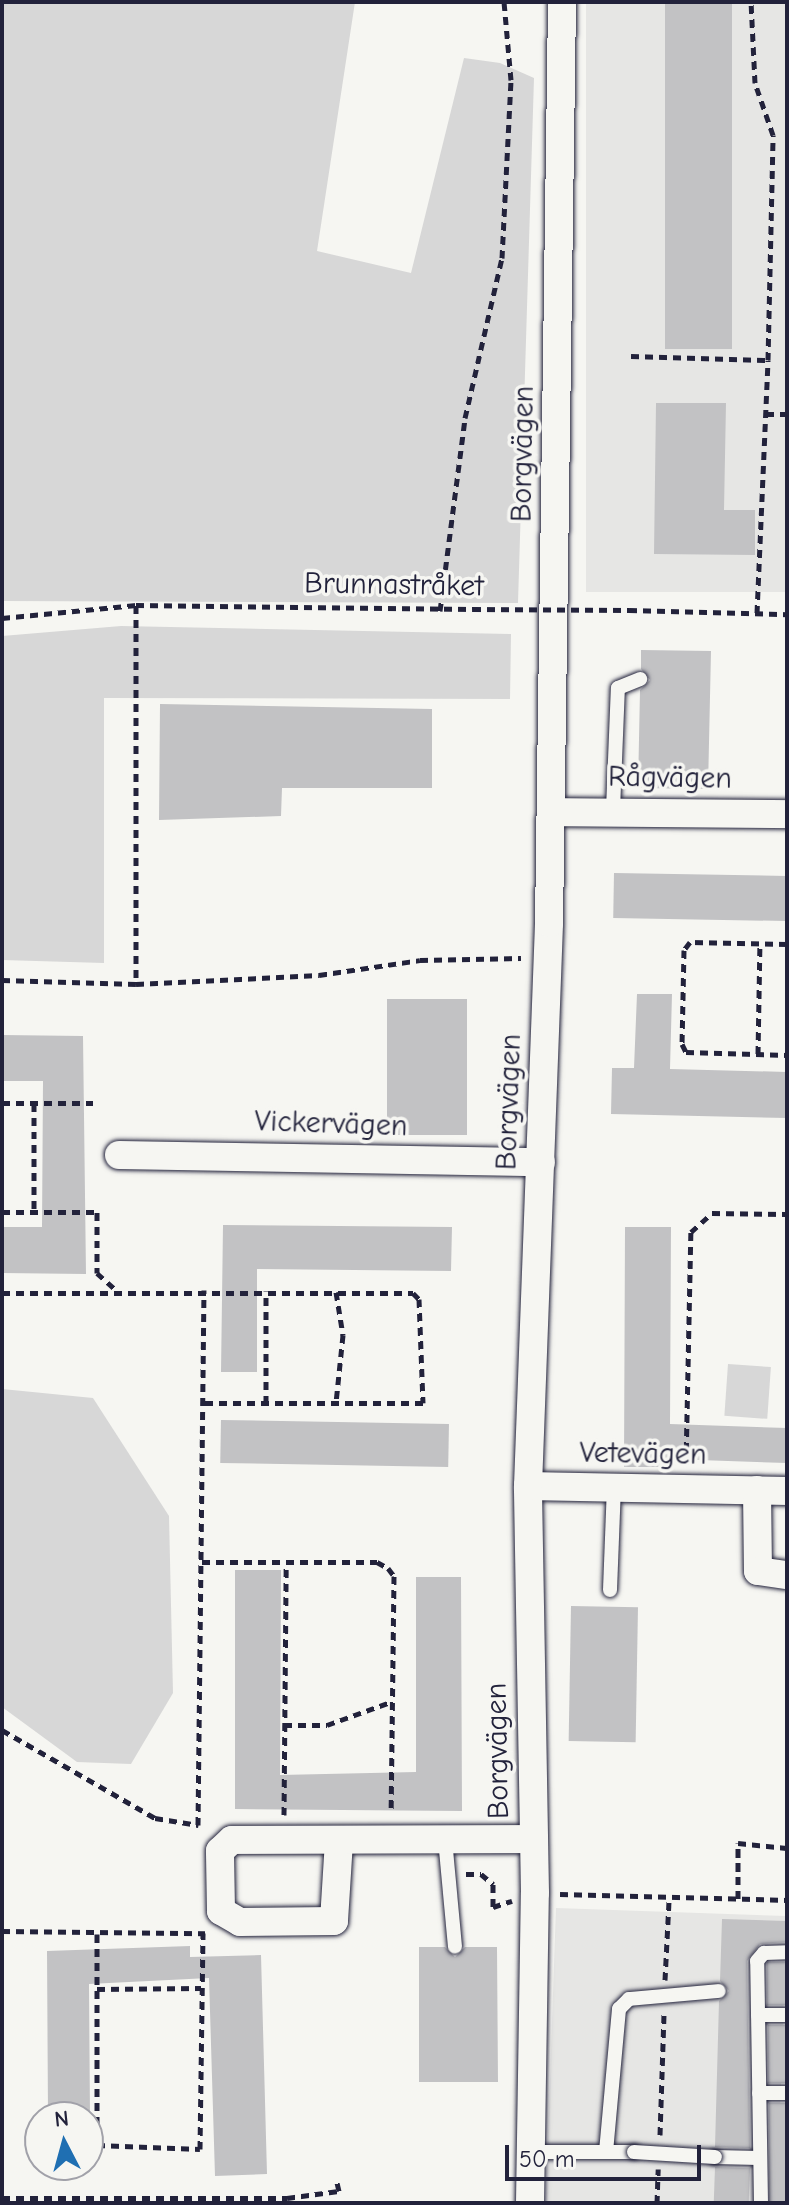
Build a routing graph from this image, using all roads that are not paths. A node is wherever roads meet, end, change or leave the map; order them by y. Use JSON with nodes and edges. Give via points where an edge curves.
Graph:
{"nodes":[{"id":1,"x":562,"y":2,"type":"edge"},
{"id":2,"x":640,"y":679,"type":"dead end"},
{"id":3,"x":613,"y":810,"type":"junction"},
{"id":4,"x":551,"y":812,"type":"junction"},
{"id":5,"x":787,"y":814,"type":"edge"},
{"id":6,"x":119,"y":1155,"type":"dead end"},
{"id":7,"x":541,"y":1162,"type":"junction"},
{"id":8,"x":528,"y":1486,"type":"junction"},
{"id":9,"x":614,"y":1487,"type":"junction"},
{"id":10,"x":757,"y":1490,"type":"junction"},
{"id":11,"x":787,"y":1491,"type":"edge"},
{"id":12,"x":787,"y":1575,"type":"edge"},
{"id":13,"x":610,"y":1590,"type":"dead end"},
{"id":14,"x":445,"y":1839,"type":"junction"},
{"id":15,"x":534,"y":1839,"type":"junction"},
{"id":16,"x":339,"y":1841,"type":"junction"},
{"id":17,"x":455,"y":1947,"type":"dead end"},
{"id":18,"x":787,"y":1952,"type":"edge"},
{"id":19,"x":719,"y":1991,"type":"dead end"},
{"id":20,"x":758,"y":2015,"type":"junction"},
{"id":21,"x":787,"y":2015,"type":"edge"},
{"id":22,"x":759,"y":2093,"type":"junction"},
{"id":23,"x":787,"y":2093,"type":"edge"},
{"id":24,"x":530,"y":2152,"type":"junction"},
{"id":25,"x":606,"y":2152,"type":"junction"},
{"id":26,"x":759,"y":2158,"type":"junction"},
{"id":27,"x":530,"y":2203,"type":"edge"},
{"id":28,"x":761,"y":2203,"type":"edge"}],
"edges":[{"from":1,"to":4,"type":"street","name":"Borgvägen"},
{"from":2,"to":3,"type":"lane","via":[[618,688]]},
{"from":3,"to":4,"type":"street","name":"Rågvägen"},
{"from":3,"to":5,"type":"street","name":"Rågvägen"},
{"from":4,"to":7,"type":"street","name":"Borgvägen"},
{"from":6,"to":7,"type":"street","name":"Vickervägen"},
{"from":7,"to":8,"type":"street","name":"Borgvägen"},
{"from":8,"to":9,"type":"street","name":"Vetevägen"},
{"from":8,"to":15,"type":"street","name":"Borgvägen"},
{"from":9,"to":10,"type":"street","name":"Vetevägen"},
{"from":9,"to":13,"type":"lane"},
{"from":10,"to":11,"type":"street","name":"Vetevägen"},
{"from":10,"to":12,"type":"street","via":[[758,1571]]},
{"from":14,"to":15,"type":"street"},
{"from":14,"to":16,"type":"street"},
{"from":14,"to":17,"type":"lane"},
{"from":15,"to":24,"type":"street","name":"Borgvägen"},
{"from":16,"to":16,"type":"street","via":[[334,1921],[240,1922],[221,1911],[220,1851],[232,1840]]},
{"from":18,"to":20,"type":"lane","via":[[759,1956]]},
{"from":19,"to":25,"type":"lane","via":[[629,1999],[613,2022]]},
{"from":20,"to":21,"type":"lane"},
{"from":20,"to":22,"type":"lane"},
{"from":22,"to":23,"type":"lane"},
{"from":22,"to":26,"type":"lane"},
{"from":24,"to":25,"type":"lane"},
{"from":24,"to":27,"type":"street","name":"Borgvägen"},
{"from":25,"to":26,"type":"lane","bridge":true},
{"from":26,"to":28,"type":"lane"}]}
